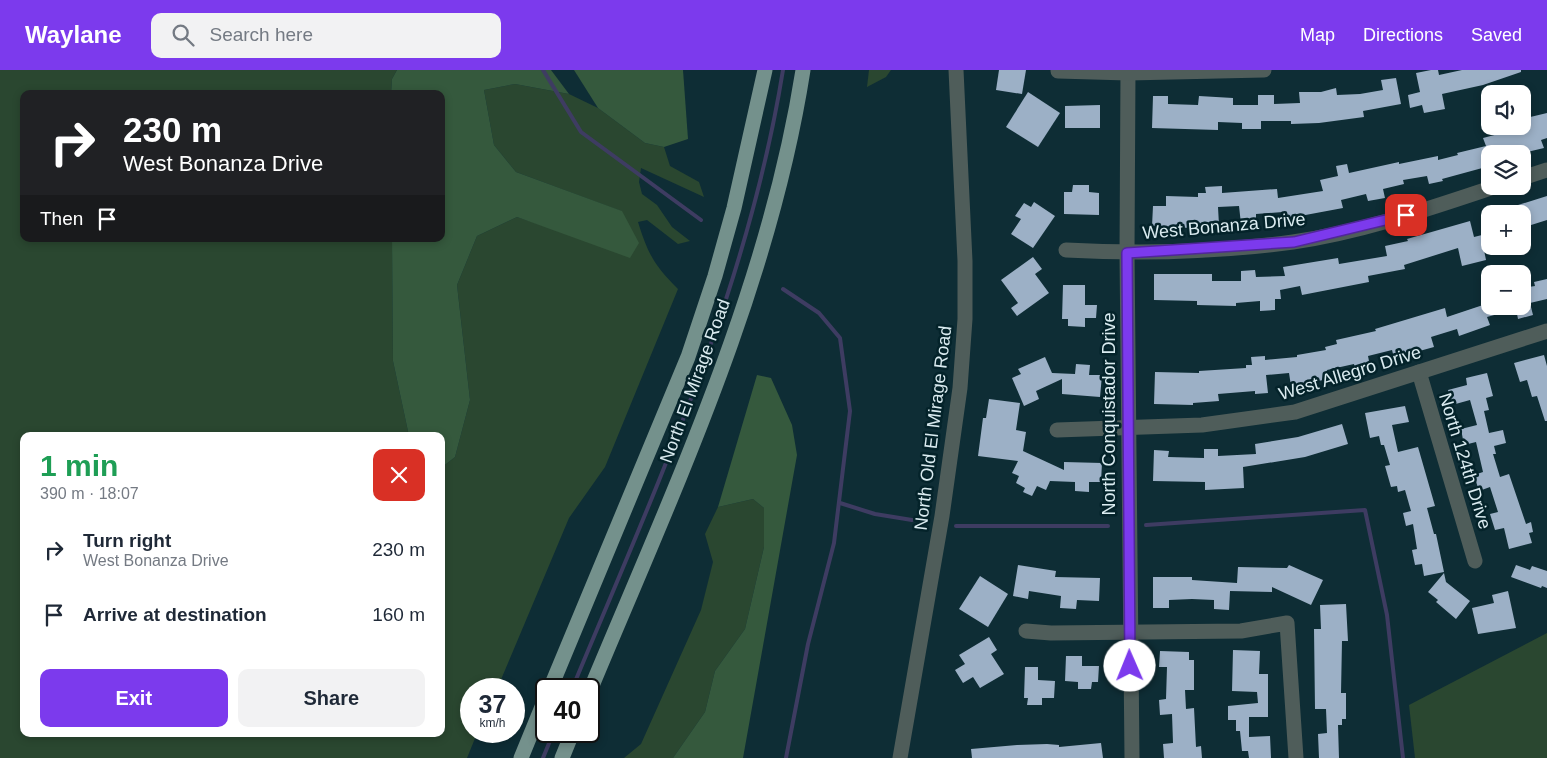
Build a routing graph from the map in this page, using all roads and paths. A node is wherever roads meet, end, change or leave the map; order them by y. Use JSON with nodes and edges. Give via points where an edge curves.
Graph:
{"nodes":[{"id":1,"x":765,"y":70,"type":"edge"},
{"id":2,"x":803,"y":70,"type":"edge"},
{"id":3,"x":956,"y":70,"type":"edge"},
{"id":4,"x":1264,"y":70,"type":"edge"},
{"id":5,"x":1058,"y":71,"type":"edge"},
{"id":6,"x":1128,"y":72,"type":"edge"},
{"id":7,"x":1547,"y":170,"type":"edge"},
{"id":8,"x":1531,"y":175,"type":"edge"},
{"id":9,"x":1481,"y":191,"type":"edge"},
{"id":10,"x":1066,"y":250,"type":"dead end"},
{"id":11,"x":1127,"y":253,"type":"junction"},
{"id":12,"x":1547,"y":332,"type":"edge"},
{"id":13,"x":1419,"y":372,"type":"junction"},
{"id":14,"x":1129,"y":426,"type":"junction"},
{"id":15,"x":1057,"y":430,"type":"dead end"},
{"id":16,"x":1475,"y":561,"type":"dead end"},
{"id":17,"x":1026,"y":631,"type":"dead end"},
{"id":18,"x":1129,"y":631,"type":"junction"},
{"id":19,"x":555,"y":678,"type":"edge"},
{"id":20,"x":595,"y":678,"type":"edge"},
{"id":21,"x":535,"y":723,"type":"edge"},
{"id":22,"x":568,"y":743,"type":"edge"},
{"id":23,"x":520,"y":758,"type":"edge"},
{"id":24,"x":562,"y":758,"type":"edge"},
{"id":25,"x":900,"y":758,"type":"edge"},
{"id":26,"x":1132,"y":758,"type":"edge"},
{"id":27,"x":1296,"y":758,"type":"edge"}],
"edges":[{"from":1,"to":19,"type":"main road","name":"North El Mirage Road","via":[[734,208],[705,307],[674,394]]},
{"from":2,"to":20,"type":"main road","name":"North El Mirage Road","via":[[790,135],[740,317],[690,453]]},
{"from":3,"to":25,"type":"street","name":"North Old El Mirage Road","via":[[965,261],[960,388],[942,516]]},
{"from":4,"to":6,"type":"street"},
{"from":5,"to":6,"type":"street"},
{"from":6,"to":11,"type":"street","name":"North Conquistador Drive"},
{"from":7,"to":8,"type":"street"},
{"from":9,"to":11,"type":"street","name":"West Bonanza Drive","via":[[1391,220],[1294,242]]},
{"from":10,"to":11,"type":"street","name":"West Bonanza Drive"},
{"from":11,"to":14,"type":"street","name":"North Conquistador Drive"},
{"from":12,"to":13,"type":"street","name":"West Allegro Drive"},
{"from":13,"to":14,"type":"street","name":"West Allegro Drive","via":[[1295,412],[1202,425]]},
{"from":13,"to":16,"type":"street","name":"North 124th Drive"},
{"from":14,"to":15,"type":"street","name":"West Allegro Drive"},
{"from":14,"to":18,"type":"street","name":"North Conquistador Drive"},
{"from":17,"to":18,"type":"street"},
{"from":18,"to":26,"type":"street","name":"North Conquistador Drive"},
{"from":18,"to":27,"type":"street","via":[[1241,631],[1287,623]]},
{"from":21,"to":23,"type":"main road"},
{"from":22,"to":24,"type":"main road"}]}
